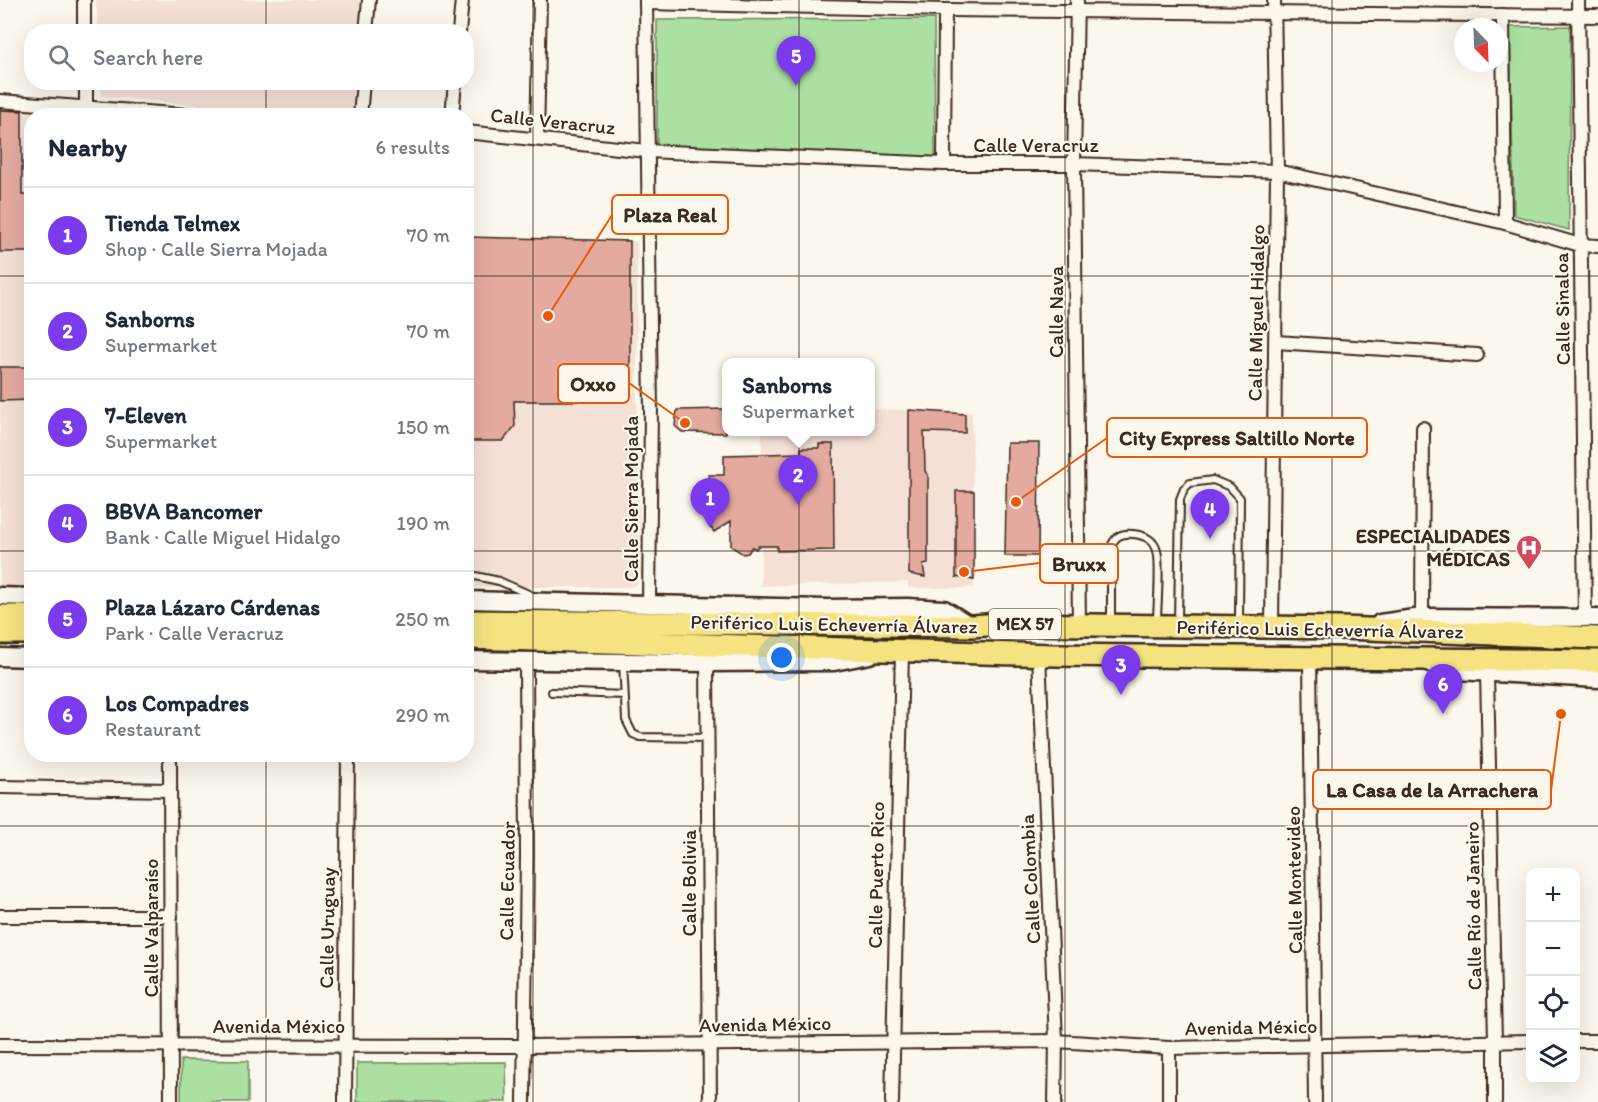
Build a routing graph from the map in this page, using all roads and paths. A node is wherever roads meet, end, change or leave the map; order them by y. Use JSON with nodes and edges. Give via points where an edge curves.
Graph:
{"nodes":[{"id":1,"x":84,"y":0,"type":"edge"},
{"id":2,"x":369,"y":0,"type":"edge"},
{"id":3,"x":462,"y":0,"type":"edge"},
{"id":4,"x":540,"y":0,"type":"edge"},
{"id":5,"x":1274,"y":0,"type":"edge"},
{"id":6,"x":1578,"y":0,"type":"edge"},
{"id":7,"x":646,"y":2,"type":"edge"},
{"id":8,"x":1077,"y":5,"type":"edge"},
{"id":9,"x":945,"y":10,"type":"junction"},
{"id":10,"x":1274,"y":13,"type":"junction"},
{"id":11,"x":1503,"y":15,"type":"junction"},
{"id":12,"x":1578,"y":16,"type":"junction"},
{"id":13,"x":1598,"y":16,"type":"edge"},
{"id":14,"x":84,"y":24,"type":"edge"},
{"id":15,"x":367,"y":24,"type":"edge"},
{"id":16,"x":460,"y":24,"type":"edge"},
{"id":17,"x":86,"y":90,"type":"edge"},
{"id":18,"x":362,"y":90,"type":"edge"},
{"id":19,"x":454,"y":90,"type":"edge"},
{"id":20,"x":0,"y":100,"type":"edge"},
{"id":21,"x":86,"y":108,"type":"joint"},
{"id":22,"x":361,"y":108,"type":"edge"},
{"id":23,"x":453,"y":108,"type":"edge"},
{"id":24,"x":474,"y":133,"type":"edge"},
{"id":25,"x":537,"y":139,"type":"junction"},
{"id":26,"x":646,"y":151,"type":"junction"},
{"id":27,"x":944,"y":164,"type":"junction"},
{"id":28,"x":1074,"y":164,"type":"junction"},
{"id":29,"x":1277,"y":171,"type":"junction"},
{"id":30,"x":1505,"y":223,"type":"junction"},
{"id":31,"x":1580,"y":245,"type":"junction"},
{"id":32,"x":1598,"y":246,"type":"edge"},
{"id":33,"x":1276,"y":342,"type":"junction"},
{"id":34,"x":1477,"y":355,"type":"dead end"},
{"id":35,"x":1423,"y":428,"type":"dead end"},
{"id":36,"x":474,"y":575,"type":"edge"},
{"id":37,"x":0,"y":596,"type":"edge"},
{"id":38,"x":24,"y":597,"type":"edge"},
{"id":39,"x":474,"y":600,"type":"edge"},
{"id":40,"x":545,"y":601,"type":"junction"},
{"id":41,"x":649,"y":603,"type":"junction"},
{"id":42,"x":0,"y":616,"type":"edge"},
{"id":43,"x":24,"y":616,"type":"edge"},
{"id":44,"x":1422,"y":617,"type":"junction"},
{"id":45,"x":474,"y":621,"type":"edge"},
{"id":46,"x":1079,"y":624,"type":"junction"},
{"id":47,"x":1111,"y":624,"type":"junction"},
{"id":48,"x":1157,"y":625,"type":"junction"},
{"id":49,"x":972,"y":626,"type":"junction"},
{"id":50,"x":1178,"y":626,"type":"junction"},
{"id":51,"x":1239,"y":626,"type":"junction"},
{"id":52,"x":1272,"y":626,"type":"junction"},
{"id":53,"x":1342,"y":628,"type":"junction"},
{"id":54,"x":1591,"y":628,"type":"edge"},
{"id":55,"x":0,"y":633,"type":"edge"},
{"id":56,"x":24,"y":633,"type":"edge"},
{"id":57,"x":474,"y":638,"type":"edge"},
{"id":58,"x":894,"y":650,"type":"junction"},
{"id":59,"x":1039,"y":655,"type":"junction"},
{"id":60,"x":0,"y":657,"type":"edge"},
{"id":61,"x":24,"y":658,"type":"edge"},
{"id":62,"x":1310,"y":658,"type":"junction"},
{"id":63,"x":474,"y":660,"type":"edge"},
{"id":64,"x":526,"y":660,"type":"junction"},
{"id":65,"x":1422,"y":660,"type":"junction"},
{"id":66,"x":1589,"y":661,"type":"edge"},
{"id":67,"x":622,"y":662,"type":"junction"},
{"id":68,"x":707,"y":663,"type":"junction"},
{"id":69,"x":1487,"y":673,"type":"junction"},
{"id":70,"x":1598,"y":679,"type":"edge"},
{"id":71,"x":552,"y":692,"type":"dead end"},
{"id":72,"x":624,"y":695,"type":"junction"},
{"id":73,"x":708,"y":738,"type":"junction"},
{"id":74,"x":170,"y":762,"type":"edge"},
{"id":75,"x":348,"y":762,"type":"edge"},
{"id":76,"x":0,"y":788,"type":"edge"},
{"id":77,"x":170,"y":790,"type":"junction"},
{"id":78,"x":0,"y":916,"type":"edge"},
{"id":79,"x":171,"y":916,"type":"junction"},
{"id":80,"x":1056,"y":1041,"type":"junction"},
{"id":81,"x":1495,"y":1041,"type":"junction"},
{"id":82,"x":1526,"y":1041,"type":"edge"},
{"id":83,"x":1580,"y":1041,"type":"edge"},
{"id":84,"x":1598,"y":1041,"type":"edge"},
{"id":85,"x":892,"y":1042,"type":"junction"},
{"id":86,"x":0,"y":1045,"type":"edge"},
{"id":87,"x":710,"y":1045,"type":"junction"},
{"id":88,"x":1315,"y":1045,"type":"junction"},
{"id":89,"x":172,"y":1046,"type":"junction"},
{"id":90,"x":345,"y":1046,"type":"junction"},
{"id":91,"x":524,"y":1046,"type":"junction"},
{"id":92,"x":1168,"y":1048,"type":"junction"},
{"id":93,"x":171,"y":1102,"type":"edge"},
{"id":94,"x":345,"y":1102,"type":"edge"},
{"id":95,"x":524,"y":1102,"type":"edge"},
{"id":96,"x":710,"y":1102,"type":"edge"},
{"id":97,"x":891,"y":1102,"type":"edge"},
{"id":98,"x":1055,"y":1102,"type":"edge"},
{"id":99,"x":1169,"y":1102,"type":"edge"},
{"id":100,"x":1315,"y":1102,"type":"edge"},
{"id":101,"x":1495,"y":1102,"type":"edge"}],
"edges":[{"from":1,"to":14,"type":"street"},
{"from":2,"to":15,"type":"street"},
{"from":3,"to":16,"type":"street"},
{"from":4,"to":25,"type":"street"},
{"from":5,"to":10,"type":"street","name":"Calle Miguel Hidalgo"},
{"from":6,"to":12,"type":"street","name":"Calle Sinaloa"},
{"from":7,"to":9,"type":"street"},
{"from":7,"to":26,"type":"street","name":"Calle Sierra Mojada"},
{"from":8,"to":9,"type":"street"},
{"from":8,"to":10,"type":"street"},
{"from":8,"to":28,"type":"street","name":"Calle Nava"},
{"from":9,"to":27,"type":"street"},
{"from":10,"to":11,"type":"street"},
{"from":10,"to":29,"type":"street","name":"Calle Miguel Hidalgo"},
{"from":11,"to":12,"type":"street"},
{"from":11,"to":30,"type":"street"},
{"from":12,"to":13,"type":"street"},
{"from":12,"to":31,"type":"street","name":"Calle Sinaloa"},
{"from":17,"to":21,"type":"street"},
{"from":18,"to":22,"type":"street"},
{"from":19,"to":23,"type":"street"},
{"from":20,"to":21,"type":"street"},
{"from":24,"to":25,"type":"street","name":"Calle Veracruz"},
{"from":25,"to":26,"type":"street","name":"Calle Veracruz"},
{"from":26,"to":27,"type":"street","name":"Calle Veracruz"},
{"from":26,"to":41,"type":"street","name":"Calle Sierra Mojada","via":[[651,411]]},
{"from":27,"to":28,"type":"street","name":"Calle Veracruz"},
{"from":28,"to":29,"type":"street","name":"Calle Veracruz"},
{"from":28,"to":46,"type":"street","name":"Calle Nava"},
{"from":29,"to":30,"type":"street","name":"Calle Veracruz"},
{"from":29,"to":33,"type":"street","name":"Calle Miguel Hidalgo"},
{"from":30,"to":31,"type":"street","name":"Calle Veracruz"},
{"from":31,"to":32,"type":"street","name":"Calle Veracruz"},
{"from":31,"to":54,"type":"street","name":"Calle Sinaloa"},
{"from":33,"to":34,"type":"street"},
{"from":33,"to":52,"type":"street","name":"Calle Miguel Hidalgo"},
{"from":35,"to":44,"type":"street"},
{"from":36,"to":40,"type":"lane","via":[[505,583]]},
{"from":37,"to":38,"type":"street"},
{"from":39,"to":40,"type":"street"},
{"from":40,"to":41,"type":"street"},
{"from":41,"to":49,"type":"street","via":[[944,609]]},
{"from":42,"to":43,"type":"highway"},
{"from":44,"to":53,"type":"street"},
{"from":44,"to":54,"type":"street"},
{"from":45,"to":49,"type":"highway","name":"Periférico Luis Echeverría Álvarez","number":"MEX 57"},
{"from":46,"to":47,"type":"highway","name":"Periférico Luis Echeverría Álvarez","number":"MEX 57"},
{"from":46,"to":49,"type":"highway","name":"Periférico Luis Echeverría Álvarez","number":"MEX 57"},
{"from":47,"to":48,"type":"highway","name":"Periférico Luis Echeverría Álvarez","number":"MEX 57"},
{"from":47,"to":48,"type":"lane","via":[[1111,547],[1114,539],[1131,534],[1144,535],[1158,552]]},
{"from":48,"to":50,"type":"highway","name":"Periférico Luis Echeverría Álvarez","number":"MEX 57"},
{"from":50,"to":51,"type":"highway","name":"Periférico Luis Echeverría Álvarez","number":"MEX 57"},
{"from":50,"to":51,"type":"lane","via":[[1180,499],[1190,483],[1213,480],[1230,487],[1240,498]]},
{"from":51,"to":52,"type":"highway","name":"Periférico Luis Echeverría Álvarez","number":"MEX 57"},
{"from":52,"to":53,"type":"highway","name":"Periférico Luis Echeverría Álvarez","number":"MEX 57"},
{"from":53,"to":54,"type":"highway","name":"Periférico Luis Echeverría Álvarez","number":"MEX 57"},
{"from":55,"to":56,"type":"highway"},
{"from":57,"to":58,"type":"highway","name":"Periférico Luis Echeverría Álvarez","number":"MEX 57"},
{"from":58,"to":59,"type":"highway","name":"Periférico Luis Echeverría Álvarez","number":"MEX 57"},
{"from":58,"to":68,"type":"street","via":[[834,662]]},
{"from":58,"to":85,"type":"street","name":"Calle Puerto Rico"},
{"from":59,"to":62,"type":"highway","name":"Periférico Luis Echeverría Álvarez","number":"MEX 57"},
{"from":59,"to":80,"type":"street","name":"Calle Colombia"},
{"from":60,"to":61,"type":"street"},
{"from":62,"to":65,"type":"highway","name":"Periférico Luis Echeverría Álvarez","number":"MEX 57"},
{"from":62,"to":88,"type":"street","name":"Calle Montevideo"},
{"from":63,"to":64,"type":"street"},
{"from":64,"to":67,"type":"street"},
{"from":64,"to":91,"type":"street","name":"Calle Ecuador"},
{"from":65,"to":66,"type":"highway","name":"Periférico Luis Echeverría Álvarez","number":"MEX 57"},
{"from":65,"to":69,"type":"street","name":"Periférico Luis Echeverría Álvarez","via":[[1438,668]]},
{"from":67,"to":68,"type":"street"},
{"from":67,"to":72,"type":"lane"},
{"from":68,"to":73,"type":"street","name":"Calle Bolivia"},
{"from":69,"to":70,"type":"street","name":"Periférico Luis Echeverría Álvarez"},
{"from":69,"to":81,"type":"street","name":"Calle Río de Janeiro"},
{"from":71,"to":72,"type":"lane"},
{"from":72,"to":73,"type":"lane","via":[[629,728],[640,737]]},
{"from":73,"to":87,"type":"street","name":"Calle Bolivia"},
{"from":74,"to":77,"type":"street","name":"Calle Valparaíso"},
{"from":75,"to":90,"type":"street","name":"Calle Uruguay"},
{"from":76,"to":77,"type":"street"},
{"from":77,"to":79,"type":"street","name":"Calle Valparaíso"},
{"from":78,"to":79,"type":"street"},
{"from":79,"to":89,"type":"street","name":"Calle Valparaíso"},
{"from":80,"to":85,"type":"street","name":"Avenida México"},
{"from":80,"to":92,"type":"street","name":"Avenida México"},
{"from":80,"to":98,"type":"street","name":"Calle Colombia"},
{"from":81,"to":82,"type":"street","name":"Avenida México"},
{"from":81,"to":88,"type":"street","name":"Avenida México"},
{"from":81,"to":101,"type":"street","name":"Calle Río de Janeiro"},
{"from":83,"to":84,"type":"street"},
{"from":85,"to":87,"type":"street","name":"Avenida México"},
{"from":85,"to":97,"type":"street","name":"Calle Puerto Rico"},
{"from":86,"to":89,"type":"street","name":"Avenida México"},
{"from":87,"to":91,"type":"street","name":"Avenida México"},
{"from":87,"to":96,"type":"street","name":"Calle Bolivia"},
{"from":88,"to":92,"type":"street","name":"Avenida México"},
{"from":88,"to":100,"type":"street","name":"Calle Montevideo"},
{"from":89,"to":90,"type":"street","name":"Avenida México"},
{"from":89,"to":93,"type":"street","name":"Calle Valparaíso"},
{"from":90,"to":91,"type":"street","name":"Avenida México"},
{"from":90,"to":94,"type":"street","name":"Calle Uruguay"},
{"from":91,"to":95,"type":"street","name":"Calle Ecuador"},
{"from":92,"to":99,"type":"street"}]}
